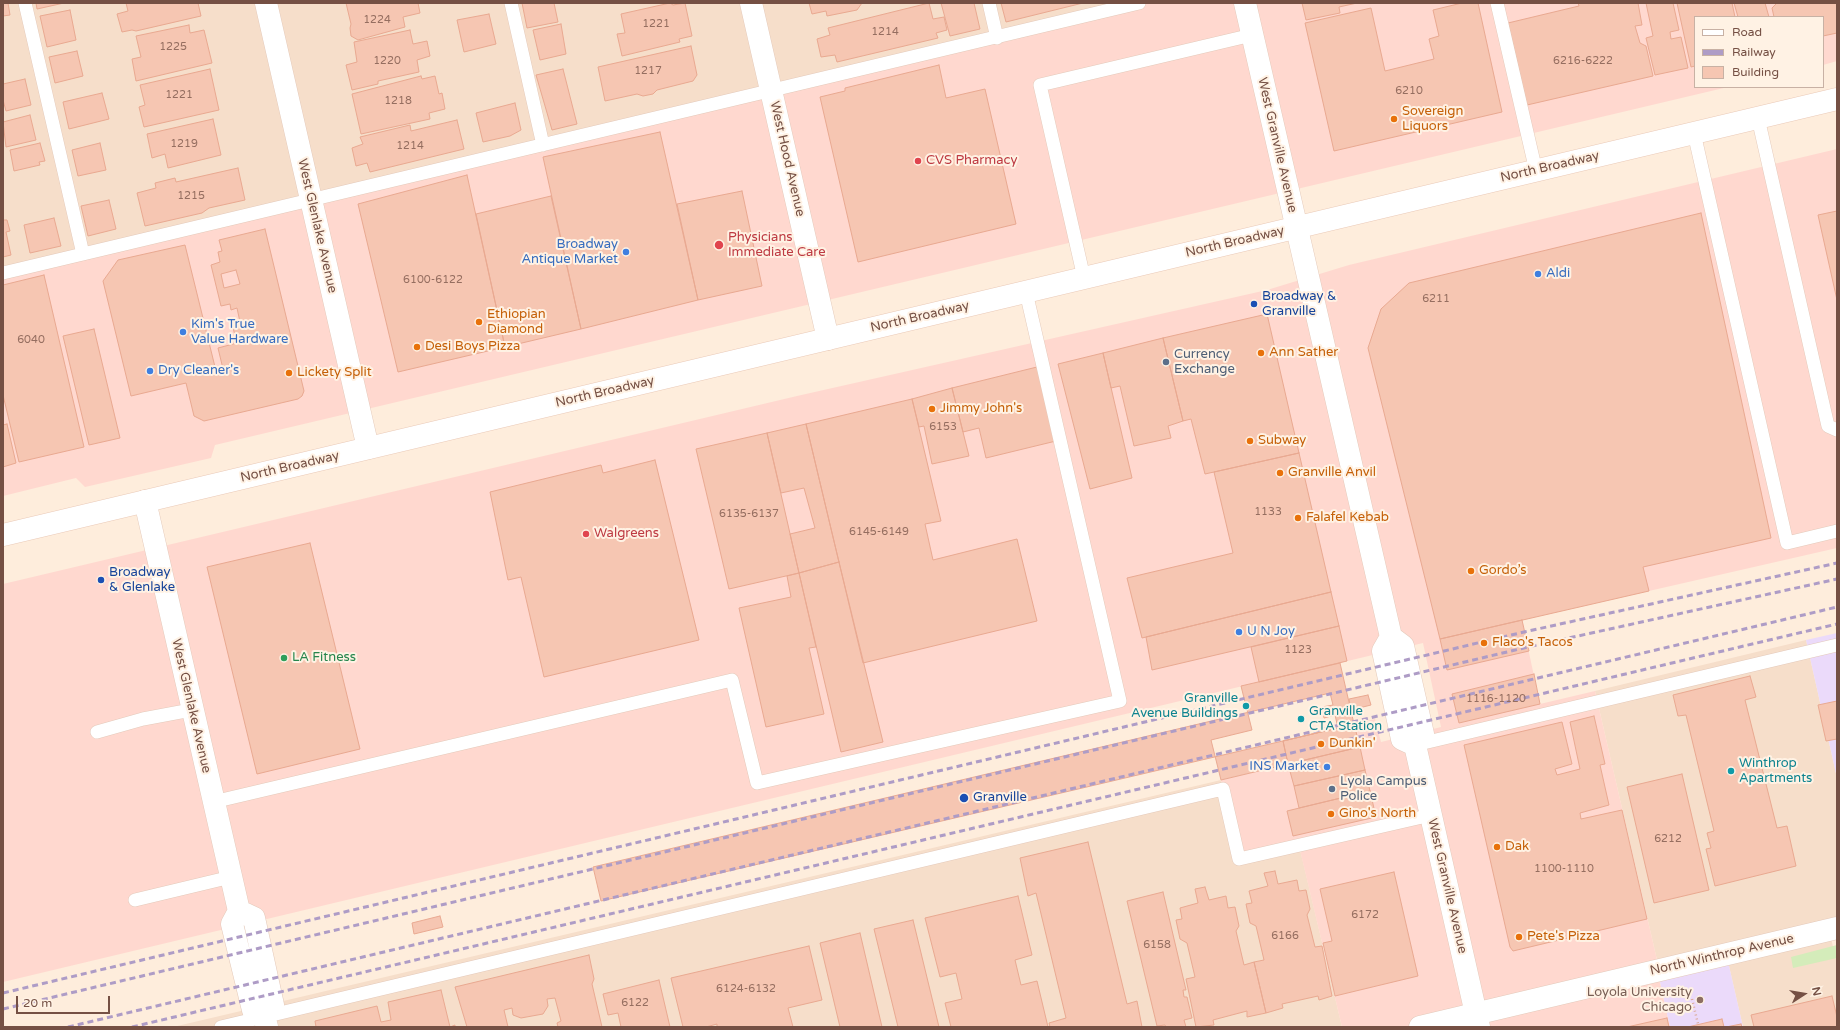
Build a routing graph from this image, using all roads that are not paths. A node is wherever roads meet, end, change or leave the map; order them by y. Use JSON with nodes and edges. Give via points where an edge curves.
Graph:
{"nodes":[{"id":1,"x":26,"y":3,"type":"edge"},
{"id":2,"x":266,"y":3,"type":"edge"},
{"id":3,"x":511,"y":3,"type":"edge"},
{"id":4,"x":751,"y":3,"type":"edge"},
{"id":5,"x":989,"y":3,"type":"edge"},
{"id":6,"x":1139,"y":3,"type":"edge"},
{"id":7,"x":1245,"y":3,"type":"edge"},
{"id":8,"x":1497,"y":3,"type":"edge"},
{"id":9,"x":1252,"y":35,"type":"junction"},
{"id":10,"x":997,"y":38,"type":"junction"},
{"id":11,"x":772,"y":91,"type":"junction"},
{"id":12,"x":1837,"y":99,"type":"edge"},
{"id":13,"x":1758,"y":118,"type":"junction"},
{"id":14,"x":1694,"y":133,"type":"junction"},
{"id":15,"x":543,"y":145,"type":"junction"},
{"id":16,"x":1536,"y":171,"type":"junction"},
{"id":17,"x":311,"y":200,"type":"junction"},
{"id":18,"x":1296,"y":228,"type":"junction"},
{"id":19,"x":83,"y":254,"type":"junction"},
{"id":20,"x":3,"y":273,"type":"edge"},
{"id":21,"x":1084,"y":278,"type":"junction"},
{"id":22,"x":1026,"y":292,"type":"junction"},
{"id":23,"x":828,"y":339,"type":"junction"},
{"id":24,"x":1837,"y":430,"type":"edge"},
{"id":25,"x":368,"y":448,"type":"junction"},
{"id":26,"x":145,"y":501,"type":"junction"},
{"id":27,"x":1837,"y":532,"type":"edge"},
{"id":28,"x":3,"y":535,"type":"edge"},
{"id":29,"x":1837,"y":645,"type":"edge"},
{"id":30,"x":191,"y":710,"type":"junction"},
{"id":31,"x":97,"y":732,"type":"dead end"},
{"id":32,"x":1415,"y":745,"type":"junction"},
{"id":33,"x":213,"y":802,"type":"junction"},
{"id":34,"x":1431,"y":815,"type":"junction"},
{"id":35,"x":231,"y":877,"type":"junction"},
{"id":36,"x":135,"y":900,"type":"dead end"},
{"id":37,"x":1837,"y":928,"type":"edge"},
{"id":38,"x":1478,"y":1020,"type":"edge"},
{"id":39,"x":265,"y":1022,"type":"edge"},
{"id":40,"x":221,"y":1027,"type":"edge"},
{"id":41,"x":1420,"y":1027,"type":"edge"}],
"edges":[{"from":1,"to":19,"type":"lane"},
{"from":2,"to":17,"type":"street","name":"West Glenlake Avenue"},
{"from":3,"to":15,"type":"lane"},
{"from":4,"to":11,"type":"street","name":"West Hood Avenue"},
{"from":5,"to":10,"type":"lane"},
{"from":6,"to":10,"type":"lane"},
{"from":7,"to":9,"type":"street","name":"West Granville Avenue"},
{"from":8,"to":16,"type":"lane"},
{"from":9,"to":18,"type":"street","name":"West Granville Avenue"},
{"from":9,"to":21,"type":"lane","via":[[1040,85]]},
{"from":10,"to":11,"type":"lane"},
{"from":11,"to":15,"type":"lane"},
{"from":11,"to":23,"type":"street","name":"West Hood Avenue"},
{"from":12,"to":13,"type":"street","name":"North Broadway"},
{"from":13,"to":14,"type":"street","name":"North Broadway"},
{"from":13,"to":24,"type":"lane","via":[[1828,426]]},
{"from":14,"to":16,"type":"street","name":"North Broadway"},
{"from":14,"to":27,"type":"lane","via":[[1787,543]]},
{"from":15,"to":17,"type":"lane"},
{"from":16,"to":18,"type":"street","name":"North Broadway"},
{"from":17,"to":19,"type":"lane"},
{"from":17,"to":25,"type":"street","name":"West Glenlake Avenue"},
{"from":18,"to":21,"type":"street","name":"North Broadway"},
{"from":18,"to":32,"type":"street","name":"West Granville Avenue","via":[[1391,637],[1383,651],[1402,739]]},
{"from":19,"to":20,"type":"lane"},
{"from":21,"to":22,"type":"street","name":"North Broadway"},
{"from":22,"to":23,"type":"street","name":"North Broadway"},
{"from":22,"to":33,"type":"lane","via":[[1120,701],[757,783],[732,680]]},
{"from":23,"to":25,"type":"street","name":"North Broadway"},
{"from":25,"to":26,"type":"street","name":"North Broadway"},
{"from":26,"to":28,"type":"street","name":"North Broadway"},
{"from":26,"to":30,"type":"street","name":"West Glenlake Avenue"},
{"from":29,"to":32,"type":"lane"},
{"from":30,"to":31,"type":"lane"},
{"from":30,"to":33,"type":"street","name":"West Glenlake Avenue"},
{"from":32,"to":34,"type":"street","name":"West Granville Avenue"},
{"from":33,"to":35,"type":"street","name":"West Glenlake Avenue"},
{"from":34,"to":38,"type":"street","name":"West Granville Avenue"},
{"from":34,"to":39,"type":"lane","via":[[1239,859],[1223,789]]},
{"from":35,"to":36,"type":"lane"},
{"from":35,"to":39,"type":"street","name":"West Glenlake Avenue","via":[[239,911],[232,924],[253,1010]]},
{"from":37,"to":38,"type":"street","name":"North Winthrop Avenue"},
{"from":38,"to":41,"type":"street","name":"North Winthrop Avenue"},
{"from":39,"to":40,"type":"lane"}]}
